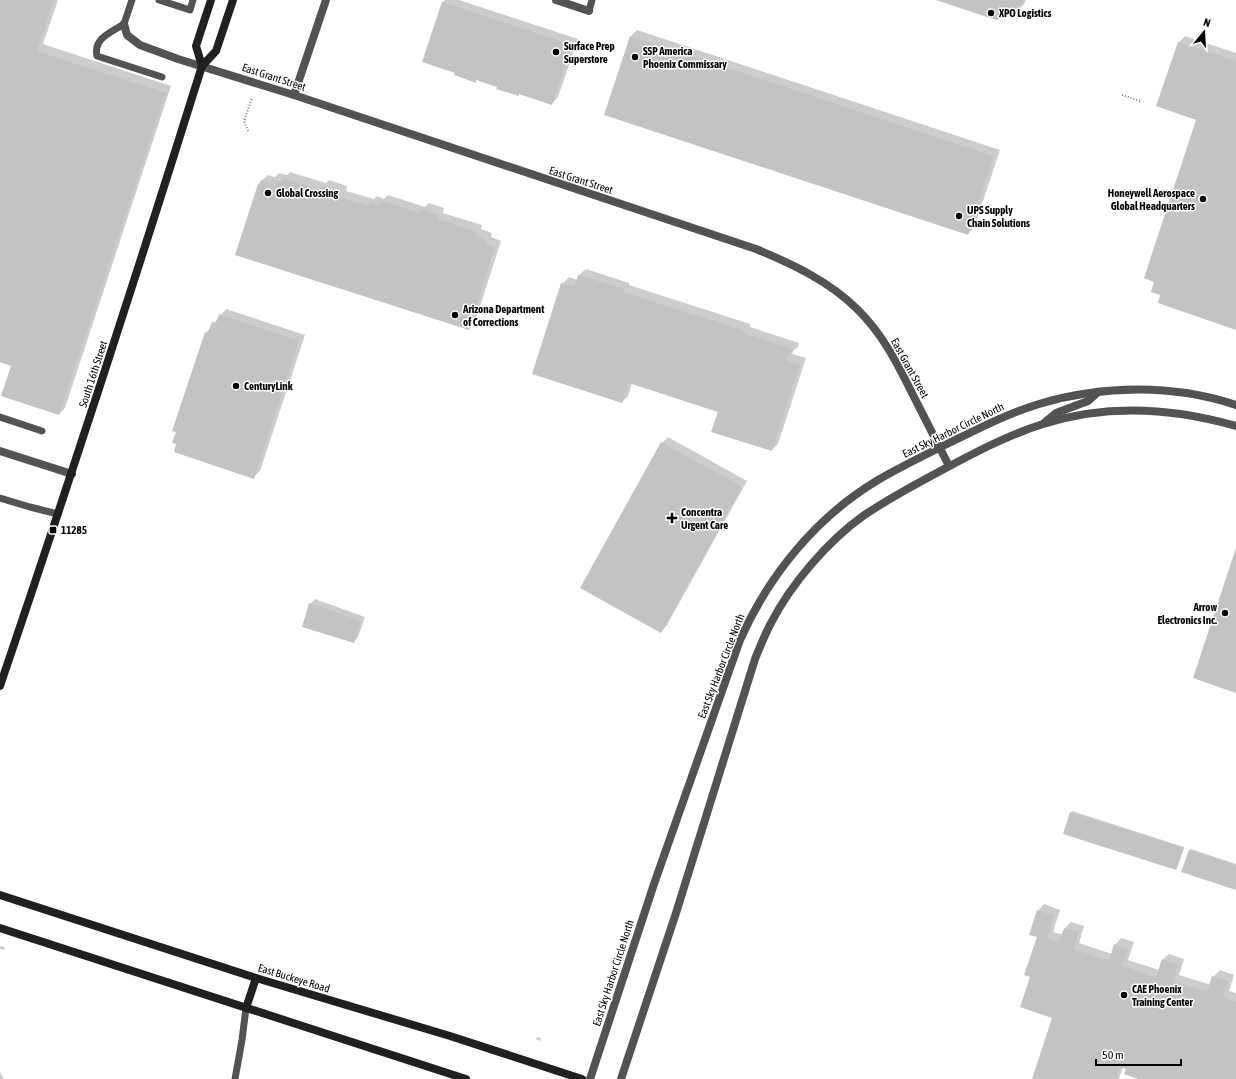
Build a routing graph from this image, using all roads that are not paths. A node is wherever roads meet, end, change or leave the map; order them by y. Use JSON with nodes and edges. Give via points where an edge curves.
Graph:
{"nodes":[{"id":1,"x":132,"y":0,"type":"edge"},
{"id":2,"x":159,"y":0,"type":"edge"},
{"id":3,"x":193,"y":0,"type":"edge"},
{"id":4,"x":212,"y":0,"type":"edge"},
{"id":5,"x":232,"y":0,"type":"edge"},
{"id":6,"x":326,"y":0,"type":"edge"},
{"id":7,"x":556,"y":0,"type":"edge"},
{"id":8,"x":592,"y":0,"type":"edge"},
{"id":9,"x":589,"y":11,"type":"joint"},
{"id":10,"x":124,"y":24,"type":"junction"},
{"id":11,"x":202,"y":66,"type":"junction"},
{"id":12,"x":162,"y":77,"type":"dead end"},
{"id":13,"x":294,"y":95,"type":"junction"},
{"id":14,"x":1099,"y":392,"type":"junction"},
{"id":15,"x":1236,"y":405,"type":"edge"},
{"id":16,"x":0,"y":417,"type":"edge"},
{"id":17,"x":1043,"y":424,"type":"junction"},
{"id":18,"x":1236,"y":426,"type":"edge"},
{"id":19,"x":42,"y":431,"type":"dead end"},
{"id":20,"x":940,"y":448,"type":"junction"},
{"id":21,"x":0,"y":451,"type":"edge"},
{"id":22,"x":949,"y":466,"type":"junction"},
{"id":23,"x":72,"y":474,"type":"junction"},
{"id":24,"x":0,"y":498,"type":"edge"},
{"id":25,"x":58,"y":514,"type":"junction"},
{"id":26,"x":0,"y":686,"type":"edge"},
{"id":27,"x":0,"y":895,"type":"edge"},
{"id":28,"x":0,"y":928,"type":"edge"},
{"id":29,"x":256,"y":978,"type":"junction"},
{"id":30,"x":246,"y":1008,"type":"junction"},
{"id":31,"x":235,"y":1079,"type":"edge"},
{"id":32,"x":466,"y":1079,"type":"edge"},
{"id":33,"x":582,"y":1079,"type":"edge"},
{"id":34,"x":590,"y":1079,"type":"edge"},
{"id":35,"x":621,"y":1079,"type":"edge"}],
"edges":[{"from":1,"to":10,"type":"lane"},
{"from":2,"to":3,"type":"lane","via":[[190,10]]},
{"from":4,"to":11,"type":"main road","via":[[196,46]]},
{"from":5,"to":11,"type":"main road","name":"South 16th Street","via":[[216,51]]},
{"from":6,"to":13,"type":"street"},
{"from":7,"to":9,"type":"street"},
{"from":8,"to":9,"type":"lane"},
{"from":10,"to":11,"type":"street","name":"East Grant Street","via":[[127,35],[140,45]]},
{"from":10,"to":12,"type":"lane","via":[[101,38],[96,51],[97,56]]},
{"from":11,"to":13,"type":"street","name":"East Grant Street"},
{"from":11,"to":23,"type":"main road","name":"South 16th Street"},
{"from":13,"to":20,"type":"street","name":"East Grant Street","via":[[756,249],[804,270],[833,289],[857,309],[872,326],[890,350]]},
{"from":14,"to":15,"type":"street","name":"East Sky Harbor Circle North","via":[[1170,391],[1209,397]]},
{"from":14,"to":17,"type":"street","via":[[1088,401],[1056,413]]},
{"from":14,"to":20,"type":"street","name":"East Sky Harbor Circle North","via":[[1058,399],[1027,408],[1000,418]]},
{"from":16,"to":19,"type":"lane"},
{"from":17,"to":18,"type":"street","via":[[1089,414],[1144,410],[1212,419]]},
{"from":17,"to":22,"type":"street","via":[[1005,438]]},
{"from":20,"to":22,"type":"street","name":"East Grant Street"},
{"from":20,"to":34,"type":"street","name":"East Sky Harbor Circle North","via":[[877,481],[837,510],[804,541],[759,602],[730,666]]},
{"from":21,"to":23,"type":"street"},
{"from":22,"to":35,"type":"street","via":[[878,506],[845,530],[804,573],[771,622],[748,679],[676,913]]},
{"from":23,"to":25,"type":"main road","name":"South 16th Street"},
{"from":24,"to":25,"type":"lane"},
{"from":25,"to":26,"type":"main road","name":"South 16th Street"},
{"from":27,"to":29,"type":"main road","name":"East Buckeye Road"},
{"from":28,"to":30,"type":"main road"},
{"from":29,"to":30,"type":"main road"},
{"from":29,"to":33,"type":"main road","name":"East Buckeye Road","via":[[450,1036]]},
{"from":30,"to":31,"type":"lane"},
{"from":30,"to":32,"type":"main road"}]}
